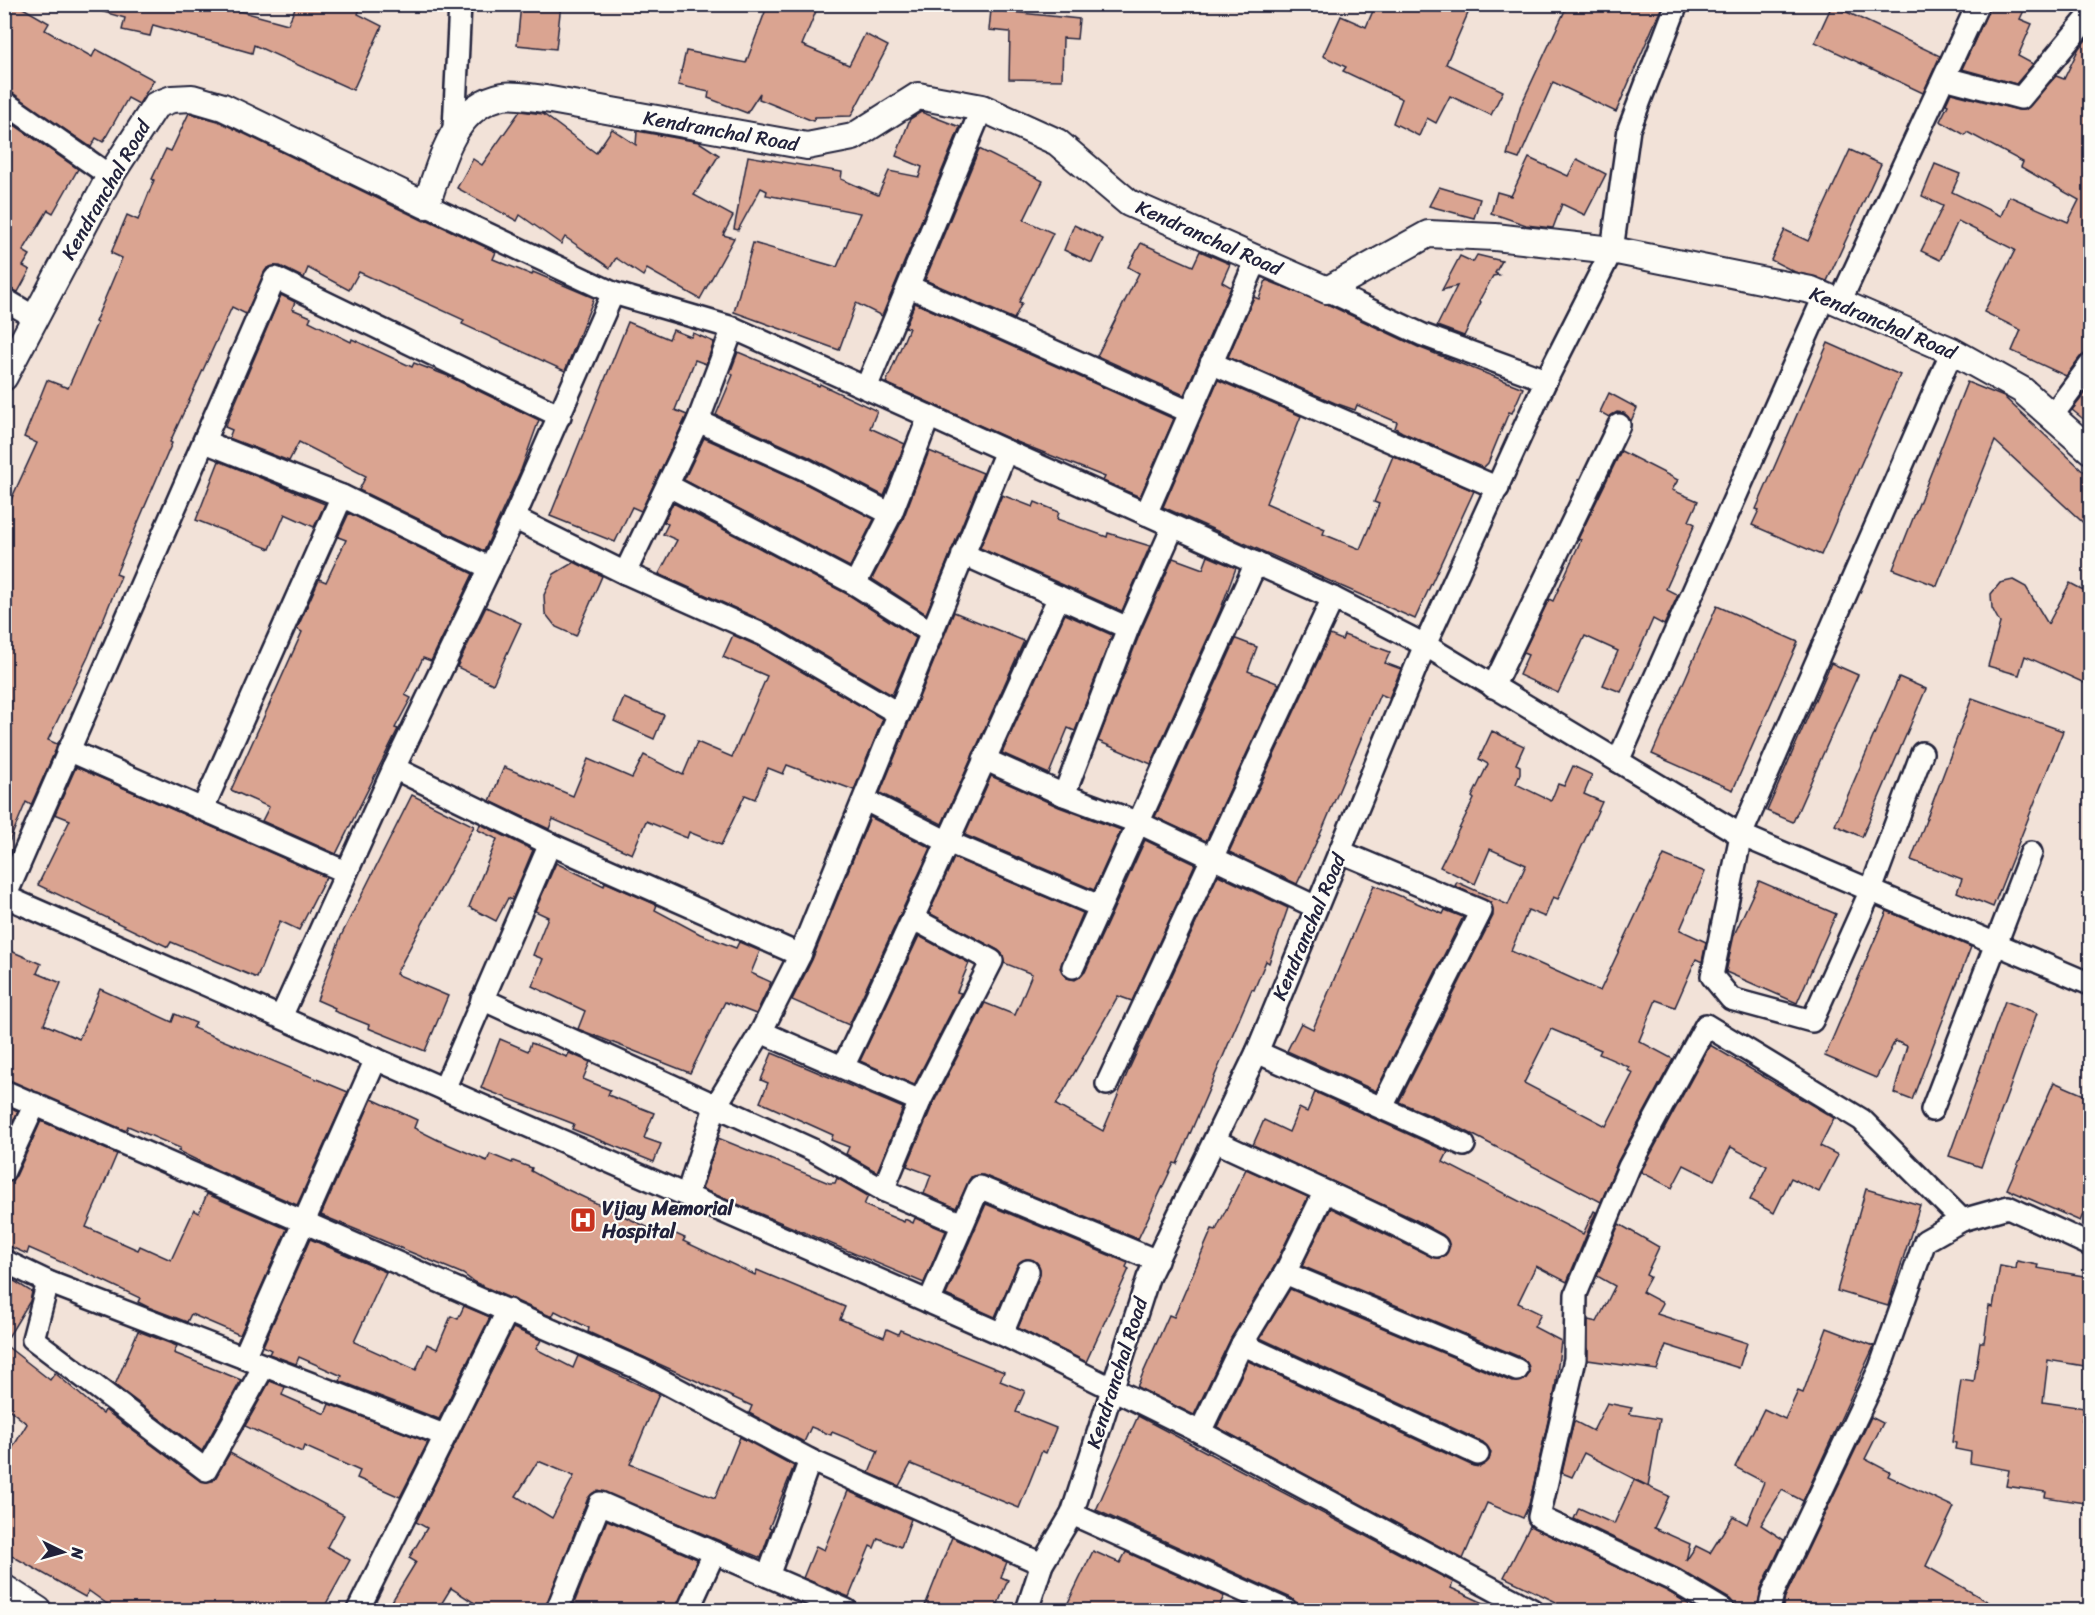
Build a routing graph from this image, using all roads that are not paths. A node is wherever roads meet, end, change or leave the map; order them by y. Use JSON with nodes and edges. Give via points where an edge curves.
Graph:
{"nodes":[{"id":1,"x":459,"y":4,"type":"edge"},
{"id":2,"x":1677,"y":4,"type":"edge"},
{"id":3,"x":1978,"y":4,"type":"edge"},
{"id":4,"x":2091,"y":15,"type":"edge"},
{"id":5,"x":1945,"y":78,"type":"junction"},
{"id":6,"x":4,"y":102,"type":"edge"},
{"id":7,"x":982,"y":108,"type":"junction"},
{"id":8,"x":454,"y":129,"type":"junction"},
{"id":9,"x":110,"y":176,"type":"junction"},
{"id":10,"x":426,"y":205,"type":"junction"},
{"id":11,"x":1612,"y":250,"type":"junction"},
{"id":12,"x":1256,"y":261,"type":"junction"},
{"id":13,"x":910,"y":287,"type":"junction"},
{"id":14,"x":1327,"y":290,"type":"junction"},
{"id":15,"x":613,"y":293,"type":"junction"},
{"id":16,"x":4,"y":299,"type":"edge"},
{"id":17,"x":1832,"y":300,"type":"junction"},
{"id":18,"x":34,"y":317,"type":"junction"},
{"id":19,"x":733,"y":328,"type":"junction"},
{"id":20,"x":1952,"y":351,"type":"junction"},
{"id":21,"x":1211,"y":363,"type":"junction"},
{"id":22,"x":2091,"y":365,"type":"edge"},
{"id":23,"x":4,"y":377,"type":"edge"},
{"id":24,"x":1546,"y":380,"type":"junction"},
{"id":25,"x":866,"y":388,"type":"junction"},
{"id":26,"x":1190,"y":412,"type":"junction"},
{"id":27,"x":560,"y":416,"type":"junction"},
{"id":28,"x":929,"y":416,"type":"junction"},
{"id":29,"x":2052,"y":416,"type":"junction"},
{"id":30,"x":698,"y":421,"type":"junction"},
{"id":31,"x":1619,"y":425,"type":"dead end"},
{"id":32,"x":205,"y":442,"type":"junction"},
{"id":33,"x":2091,"y":450,"type":"edge"},
{"id":34,"x":1006,"y":451,"type":"junction"},
{"id":35,"x":669,"y":486,"type":"junction"},
{"id":36,"x":1498,"y":488,"type":"junction"},
{"id":37,"x":342,"y":496,"type":"junction"},
{"id":38,"x":891,"y":514,"type":"junction"},
{"id":39,"x":1146,"y":514,"type":"junction"},
{"id":40,"x":514,"y":518,"type":"junction"},
{"id":41,"x":1173,"y":527,"type":"junction"},
{"id":42,"x":963,"y":554,"type":"junction"},
{"id":43,"x":1256,"y":563,"type":"junction"},
{"id":44,"x":490,"y":568,"type":"junction"},
{"id":45,"x":625,"y":573,"type":"junction"},
{"id":46,"x":855,"y":584,"type":"junction"},
{"id":47,"x":1059,"y":597,"type":"junction"},
{"id":48,"x":1333,"y":598,"type":"junction"},
{"id":49,"x":1128,"y":628,"type":"junction"},
{"id":50,"x":932,"y":632,"type":"junction"},
{"id":51,"x":1425,"y":645,"type":"junction"},
{"id":52,"x":1493,"y":687,"type":"junction"},
{"id":53,"x":899,"y":714,"type":"junction"},
{"id":54,"x":68,"y":750,"type":"junction"},
{"id":55,"x":1922,"y":753,"type":"dead end"},
{"id":56,"x":984,"y":759,"type":"junction"},
{"id":57,"x":1618,"y":760,"type":"junction"},
{"id":58,"x":394,"y":768,"type":"junction"},
{"id":59,"x":1064,"y":795,"type":"junction"},
{"id":60,"x":866,"y":800,"type":"junction"},
{"id":61,"x":203,"y":808,"type":"junction"},
{"id":62,"x":1139,"y":823,"type":"junction"},
{"id":63,"x":1741,"y":835,"type":"junction"},
{"id":64,"x":948,"y":842,"type":"junction"},
{"id":65,"x":550,"y":844,"type":"junction"},
{"id":66,"x":1341,"y":852,"type":"junction"},
{"id":67,"x":2031,"y":853,"type":"dead end"},
{"id":68,"x":1214,"y":859,"type":"junction"},
{"id":69,"x":346,"y":872,"type":"junction"},
{"id":70,"x":1871,"y":890,"type":"junction"},
{"id":71,"x":5,"y":897,"type":"edge"},
{"id":72,"x":1099,"y":906,"type":"junction"},
{"id":73,"x":1316,"y":907,"type":"junction"},
{"id":74,"x":914,"y":919,"type":"junction"},
{"id":75,"x":1996,"y":944,"type":"junction"},
{"id":76,"x":800,"y":955,"type":"junction"},
{"id":77,"x":1073,"y":967,"type":"dead end"},
{"id":78,"x":2091,"y":984,"type":"edge"},
{"id":79,"x":482,"y":999,"type":"junction"},
{"id":80,"x":281,"y":1017,"type":"junction"},
{"id":81,"x":761,"y":1032,"type":"junction"},
{"id":82,"x":1257,"y":1052,"type":"junction"},
{"id":83,"x":376,"y":1059,"type":"junction"},
{"id":84,"x":843,"y":1067,"type":"junction"},
{"id":85,"x":1107,"y":1084,"type":"dead end"},
{"id":86,"x":444,"y":1089,"type":"junction"},
{"id":87,"x":4,"y":1091,"type":"edge"},
{"id":88,"x":920,"y":1101,"type":"junction"},
{"id":89,"x":35,"y":1104,"type":"junction"},
{"id":90,"x":715,"y":1107,"type":"junction"},
{"id":91,"x":1382,"y":1107,"type":"junction"},
{"id":92,"x":1932,"y":1110,"type":"dead end"},
{"id":93,"x":1215,"y":1141,"type":"junction"},
{"id":94,"x":1464,"y":1145,"type":"dead end"},
{"id":95,"x":4,"y":1171,"type":"edge"},
{"id":96,"x":883,"y":1190,"type":"junction"},
{"id":97,"x":1324,"y":1193,"type":"junction"},
{"id":98,"x":687,"y":1195,"type":"junction"},
{"id":99,"x":1962,"y":1220,"type":"junction"},
{"id":100,"x":305,"y":1221,"type":"junction"},
{"id":101,"x":962,"y":1224,"type":"junction"},
{"id":102,"x":2091,"y":1245,"type":"edge"},
{"id":103,"x":1437,"y":1246,"type":"dead end"},
{"id":104,"x":4,"y":1261,"type":"edge"},
{"id":105,"x":1157,"y":1261,"type":"junction"},
{"id":106,"x":1028,"y":1271,"type":"dead end"},
{"id":107,"x":1285,"y":1273,"type":"junction"},
{"id":108,"x":48,"y":1282,"type":"junction"},
{"id":109,"x":929,"y":1302,"type":"junction"},
{"id":110,"x":508,"y":1310,"type":"junction"},
{"id":111,"x":1002,"y":1334,"type":"junction"},
{"id":112,"x":1242,"y":1344,"type":"junction"},
{"id":113,"x":244,"y":1357,"type":"junction"},
{"id":114,"x":264,"y":1366,"type":"junction"},
{"id":115,"x":1517,"y":1370,"type":"dead end"},
{"id":116,"x":1112,"y":1389,"type":"junction"},
{"id":117,"x":1200,"y":1432,"type":"junction"},
{"id":118,"x":444,"y":1435,"type":"junction"},
{"id":119,"x":1478,"y":1454,"type":"dead end"},
{"id":120,"x":810,"y":1460,"type":"junction"},
{"id":121,"x":1072,"y":1514,"type":"junction"},
{"id":122,"x":714,"y":1553,"type":"junction"},
{"id":123,"x":1042,"y":1564,"type":"junction"},
{"id":124,"x":768,"y":1576,"type":"junction"},
{"id":125,"x":4,"y":1587,"type":"edge"},
{"id":126,"x":1027,"y":1610,"type":"edge"},
{"id":127,"x":38,"y":1611,"type":"edge"},
{"id":128,"x":358,"y":1611,"type":"edge"},
{"id":129,"x":557,"y":1611,"type":"edge"},
{"id":130,"x":688,"y":1611,"type":"edge"},
{"id":131,"x":846,"y":1611,"type":"edge"},
{"id":132,"x":1286,"y":1611,"type":"edge"},
{"id":133,"x":1532,"y":1611,"type":"edge"},
{"id":134,"x":1723,"y":1611,"type":"edge"},
{"id":135,"x":1769,"y":1611,"type":"edge"}],
"edges":[{"from":1,"to":8,"type":"street"},
{"from":2,"to":11,"type":"street","via":[[1629,129]]},
{"from":3,"to":5,"type":"street"},
{"from":4,"to":5,"type":"street","via":[[2021,98]]},
{"from":5,"to":17,"type":"street"},
{"from":6,"to":9,"type":"street"},
{"from":7,"to":8,"type":"street","name":"Kendranchal Road","via":[[918,96],[853,137],[807,146],[545,99],[504,96],[482,104]]},
{"from":7,"to":12,"type":"street","name":"Kendranchal Road","via":[[1057,142],[1129,202]]},
{"from":7,"to":13,"type":"street"},
{"from":8,"to":10,"type":"street","name":"Kendranchal Road"},
{"from":9,"to":10,"type":"street","name":"Kendranchal Road","via":[[156,105],[192,98],[223,106]]},
{"from":9,"to":18,"type":"street","name":"Kendranchal Road"},
{"from":10,"to":15,"type":"street"},
{"from":11,"to":14,"type":"street","name":"Kendranchal Road","via":[[1428,234]]},
{"from":11,"to":17,"type":"street","name":"Kendranchal Road","via":[[1811,291]]},
{"from":11,"to":24,"type":"street","name":"Kendranchal Road"},
{"from":12,"to":14,"type":"street","name":"Kendranchal Road"},
{"from":12,"to":21,"type":"street"},
{"from":13,"to":25,"type":"street"},
{"from":13,"to":26,"type":"street"},
{"from":14,"to":24,"type":"street","via":[[1423,334]]},
{"from":15,"to":19,"type":"street"},
{"from":15,"to":27,"type":"street"},
{"from":16,"to":18,"type":"street"},
{"from":17,"to":20,"type":"street","name":"Kendranchal Road"},
{"from":17,"to":57,"type":"street"},
{"from":18,"to":23,"type":"street","name":"Kendranchal Road"},
{"from":19,"to":25,"type":"street"},
{"from":19,"to":30,"type":"street"},
{"from":20,"to":29,"type":"street","name":"Kendranchal Road","via":[[2022,390]]},
{"from":20,"to":63,"type":"street"},
{"from":21,"to":26,"type":"street"},
{"from":21,"to":36,"type":"street"},
{"from":22,"to":29,"type":"street"},
{"from":24,"to":36,"type":"street","name":"Kendranchal Road"},
{"from":25,"to":28,"type":"street"},
{"from":26,"to":39,"type":"street"},
{"from":27,"to":32,"type":"street","via":[[275,278]]},
{"from":27,"to":40,"type":"street"},
{"from":28,"to":34,"type":"street"},
{"from":28,"to":38,"type":"street"},
{"from":29,"to":33,"type":"street","name":"Kendranchal Road"},
{"from":30,"to":35,"type":"street"},
{"from":30,"to":38,"type":"street"},
{"from":31,"to":52,"type":"street"},
{"from":32,"to":37,"type":"street"},
{"from":32,"to":54,"type":"street"},
{"from":34,"to":39,"type":"street"},
{"from":34,"to":42,"type":"street"},
{"from":35,"to":45,"type":"street"},
{"from":35,"to":46,"type":"street"},
{"from":36,"to":51,"type":"street","name":"Kendranchal Road"},
{"from":37,"to":44,"type":"street"},
{"from":37,"to":61,"type":"street"},
{"from":38,"to":46,"type":"street"},
{"from":39,"to":41,"type":"street"},
{"from":40,"to":44,"type":"street"},
{"from":40,"to":45,"type":"street"},
{"from":41,"to":43,"type":"street"},
{"from":41,"to":49,"type":"street"},
{"from":42,"to":47,"type":"street"},
{"from":42,"to":50,"type":"street"},
{"from":43,"to":48,"type":"street"},
{"from":43,"to":62,"type":"street"},
{"from":44,"to":58,"type":"street"},
{"from":45,"to":53,"type":"street","via":[[764,635]]},
{"from":46,"to":50,"type":"street"},
{"from":47,"to":49,"type":"street"},
{"from":47,"to":56,"type":"street"},
{"from":48,"to":51,"type":"street"},
{"from":48,"to":68,"type":"street"},
{"from":49,"to":59,"type":"street"},
{"from":50,"to":53,"type":"street"},
{"from":51,"to":52,"type":"street"},
{"from":51,"to":66,"type":"street","name":"Kendranchal Road"},
{"from":52,"to":57,"type":"street"},
{"from":53,"to":60,"type":"street"},
{"from":54,"to":61,"type":"street"},
{"from":54,"to":71,"type":"street"},
{"from":55,"to":70,"type":"street"},
{"from":56,"to":59,"type":"street"},
{"from":56,"to":64,"type":"street"},
{"from":57,"to":63,"type":"street"},
{"from":58,"to":65,"type":"street"},
{"from":58,"to":69,"type":"street"},
{"from":59,"to":62,"type":"street"},
{"from":60,"to":64,"type":"street"},
{"from":60,"to":76,"type":"street"},
{"from":61,"to":69,"type":"street"},
{"from":62,"to":68,"type":"street"},
{"from":62,"to":72,"type":"street"},
{"from":63,"to":70,"type":"street"},
{"from":63,"to":70,"type":"street","via":[[1712,976],[1731,999],[1812,1021]]},
{"from":64,"to":72,"type":"street"},
{"from":64,"to":74,"type":"street"},
{"from":65,"to":76,"type":"street"},
{"from":65,"to":79,"type":"street"},
{"from":66,"to":73,"type":"street","name":"Kendranchal Road"},
{"from":66,"to":91,"type":"street","via":[[1481,911]]},
{"from":67,"to":75,"type":"street"},
{"from":68,"to":73,"type":"street"},
{"from":68,"to":85,"type":"street"},
{"from":69,"to":80,"type":"street"},
{"from":70,"to":75,"type":"street"},
{"from":71,"to":80,"type":"street"},
{"from":72,"to":77,"type":"street"},
{"from":73,"to":82,"type":"street","name":"Kendranchal Road"},
{"from":74,"to":84,"type":"street"},
{"from":74,"to":88,"type":"street","via":[[992,961]]},
{"from":75,"to":78,"type":"street"},
{"from":75,"to":92,"type":"street"},
{"from":76,"to":81,"type":"street"},
{"from":79,"to":86,"type":"street"},
{"from":79,"to":90,"type":"street"},
{"from":80,"to":83,"type":"street"},
{"from":81,"to":84,"type":"street"},
{"from":81,"to":90,"type":"street"},
{"from":82,"to":91,"type":"street"},
{"from":82,"to":93,"type":"street","name":"Kendranchal Road"},
{"from":83,"to":86,"type":"street"},
{"from":83,"to":100,"type":"street"},
{"from":84,"to":88,"type":"street"},
{"from":86,"to":98,"type":"street"},
{"from":87,"to":89,"type":"street"},
{"from":88,"to":96,"type":"street"},
{"from":89,"to":95,"type":"street"},
{"from":89,"to":100,"type":"street"},
{"from":90,"to":96,"type":"street","via":[[813,1150]]},
{"from":90,"to":98,"type":"street"},
{"from":91,"to":94,"type":"street"},
{"from":93,"to":97,"type":"street"},
{"from":93,"to":105,"type":"street","name":"Kendranchal Road"},
{"from":96,"to":101,"type":"street"},
{"from":97,"to":103,"type":"street","via":[[1379,1215]]},
{"from":97,"to":107,"type":"street"},
{"from":98,"to":109,"type":"street"},
{"from":99,"to":102,"type":"street","via":[[2008,1207]]},
{"from":99,"to":134,"type":"street","via":[[1862,1120],[1706,1025],[1629,1167],[1576,1293],[1575,1359],[1539,1517],[1673,1580]]},
{"from":99,"to":135,"type":"street","via":[[1925,1241],[1880,1368],[1773,1593]]},
{"from":100,"to":110,"type":"street"},
{"from":100,"to":113,"type":"street"},
{"from":101,"to":105,"type":"street","via":[[979,1187]]},
{"from":101,"to":109,"type":"street"},
{"from":104,"to":108,"type":"street"},
{"from":105,"to":116,"type":"street","name":"Kendranchal Road"},
{"from":106,"to":111,"type":"street"},
{"from":107,"to":112,"type":"street"},
{"from":107,"to":115,"type":"street"},
{"from":108,"to":113,"type":"street"},
{"from":108,"to":114,"type":"street","via":[[33,1339],[206,1470]]},
{"from":109,"to":111,"type":"street"},
{"from":110,"to":118,"type":"street"},
{"from":110,"to":120,"type":"street","via":[[640,1369]]},
{"from":111,"to":116,"type":"street"},
{"from":112,"to":117,"type":"street"},
{"from":112,"to":119,"type":"street"},
{"from":113,"to":114,"type":"street"},
{"from":114,"to":118,"type":"street"},
{"from":116,"to":117,"type":"street"},
{"from":116,"to":121,"type":"street","name":"Kendranchal Road"},
{"from":117,"to":133,"type":"street"},
{"from":118,"to":128,"type":"street"},
{"from":120,"to":123,"type":"street"},
{"from":120,"to":124,"type":"street"},
{"from":121,"to":123,"type":"street","name":"Kendranchal Road"},
{"from":121,"to":132,"type":"street"},
{"from":122,"to":124,"type":"street"},
{"from":122,"to":129,"type":"street","via":[[600,1503]]},
{"from":122,"to":130,"type":"street"},
{"from":123,"to":126,"type":"street","name":"Kendranchal Road"},
{"from":124,"to":131,"type":"street"},
{"from":125,"to":127,"type":"street"}]}
